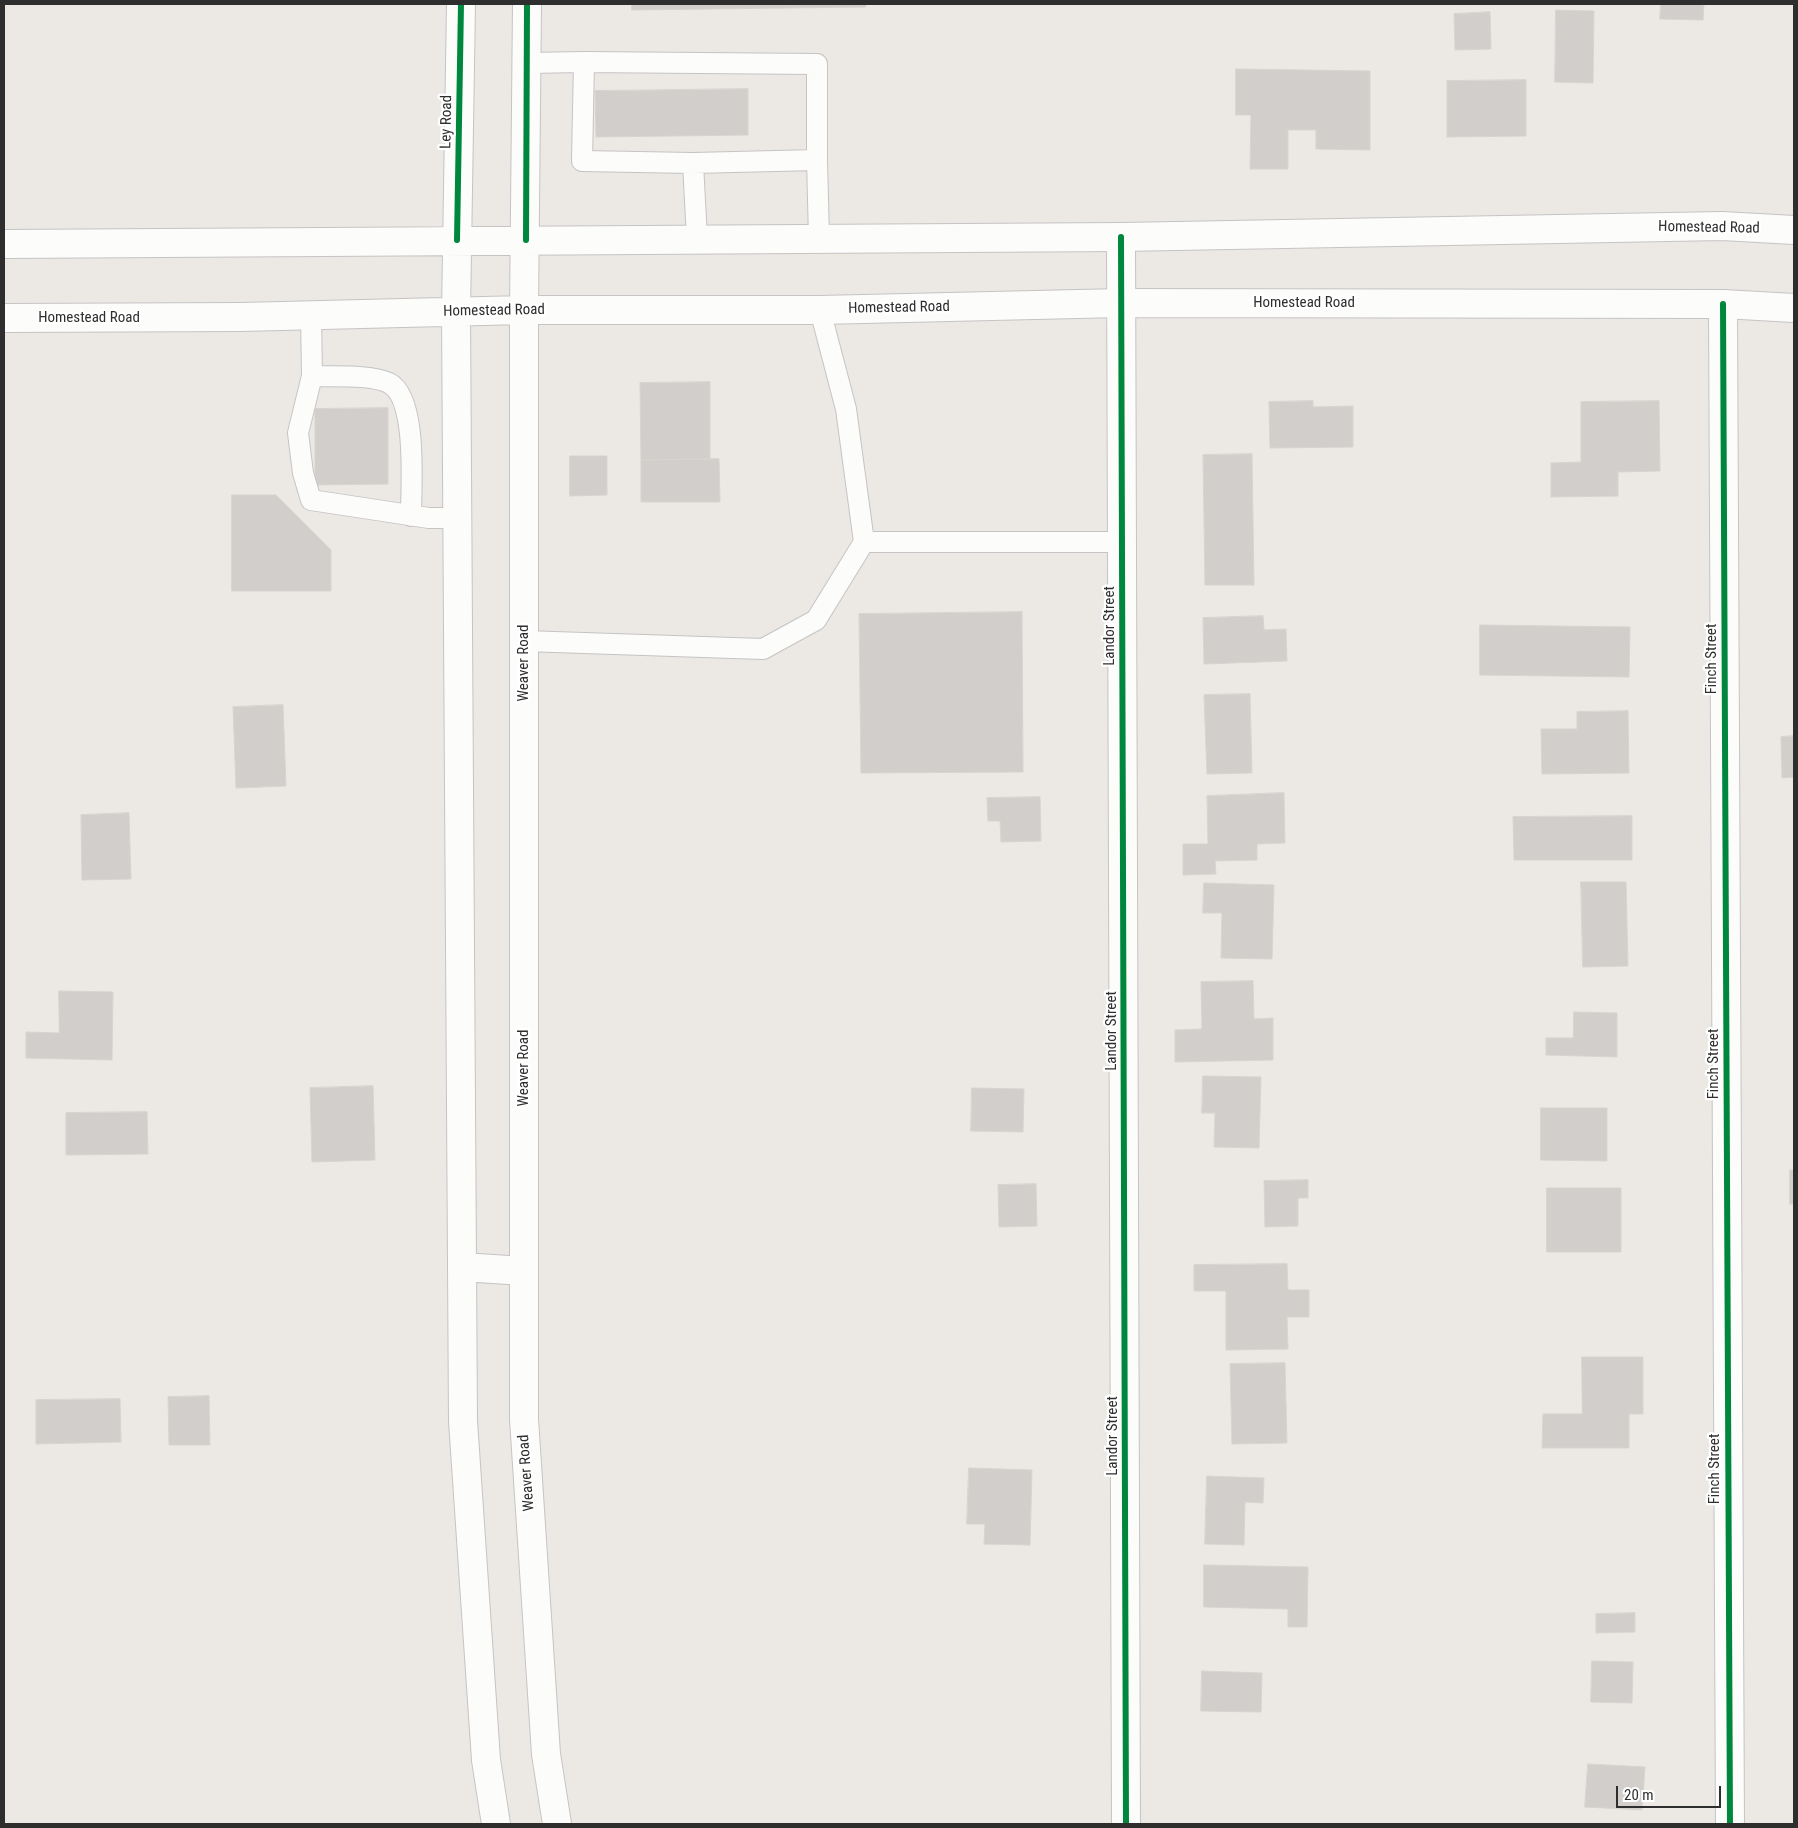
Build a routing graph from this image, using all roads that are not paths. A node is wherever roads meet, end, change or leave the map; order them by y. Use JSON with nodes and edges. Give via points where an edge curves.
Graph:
{"nodes":[{"id":1,"x":461,"y":4,"type":"edge"},
{"id":2,"x":527,"y":4,"type":"edge"},
{"id":3,"x":584,"y":62,"type":"junction"},
{"id":4,"x":527,"y":63,"type":"junction"},
{"id":5,"x":817,"y":160,"type":"junction"},
{"id":6,"x":693,"y":163,"type":"junction"},
{"id":7,"x":1794,"y":230,"type":"edge"},
{"id":8,"x":1121,"y":237,"type":"junction"},
{"id":9,"x":819,"y":238,"type":"junction"},
{"id":10,"x":457,"y":240,"type":"junction"},
{"id":11,"x":526,"y":240,"type":"junction"},
{"id":12,"x":697,"y":240,"type":"junction"},
{"id":13,"x":4,"y":244,"type":"edge"},
{"id":14,"x":1121,"y":303,"type":"junction"},
{"id":15,"x":1724,"y":304,"type":"junction"},
{"id":16,"x":1794,"y":308,"type":"edge"},
{"id":17,"x":524,"y":310,"type":"junction"},
{"id":18,"x":820,"y":310,"type":"junction"},
{"id":19,"x":456,"y":312,"type":"junction"},
{"id":20,"x":311,"y":315,"type":"junction"},
{"id":21,"x":4,"y":318,"type":"edge"},
{"id":22,"x":312,"y":376,"type":"junction"},
{"id":23,"x":411,"y":516,"type":"junction"},
{"id":24,"x":458,"y":518,"type":"junction"},
{"id":25,"x":864,"y":542,"type":"junction"},
{"id":26,"x":1122,"y":542,"type":"junction"},
{"id":27,"x":524,"y":641,"type":"junction"},
{"id":28,"x":462,"y":1267,"type":"junction"},
{"id":29,"x":524,"y":1271,"type":"junction"},
{"id":30,"x":496,"y":1824,"type":"edge"},
{"id":31,"x":557,"y":1824,"type":"edge"},
{"id":32,"x":1126,"y":1824,"type":"edge"},
{"id":33,"x":1730,"y":1824,"type":"edge"}],
"edges":[{"from":1,"to":10,"type":"main road","name":"Ley Road"},
{"from":2,"to":4,"type":"main road"},
{"from":3,"to":4,"type":"lane"},
{"from":3,"to":5,"type":"lane","via":[[817,64]]},
{"from":3,"to":6,"type":"lane","via":[[582,161]]},
{"from":4,"to":11,"type":"main road"},
{"from":5,"to":6,"type":"lane"},
{"from":5,"to":9,"type":"lane"},
{"from":6,"to":12,"type":"lane"},
{"from":7,"to":8,"type":"main road","name":"Homestead Road","via":[[1722,226]]},
{"from":8,"to":9,"type":"main road","name":"Homestead Road"},
{"from":8,"to":14,"type":"main road","name":"Landor Street"},
{"from":9,"to":12,"type":"main road","name":"Homestead Road"},
{"from":10,"to":11,"type":"main road","name":"Homestead Road"},
{"from":10,"to":13,"type":"main road","name":"Homestead Road"},
{"from":10,"to":19,"type":"main road","name":"Ley Road"},
{"from":11,"to":12,"type":"main road","name":"Homestead Road"},
{"from":11,"to":17,"type":"main road"},
{"from":14,"to":15,"type":"main road","name":"Homestead Road"},
{"from":14,"to":18,"type":"main road","name":"Homestead Road"},
{"from":14,"to":26,"type":"main road","name":"Landor Street"},
{"from":15,"to":16,"type":"main road","name":"Homestead Road"},
{"from":15,"to":33,"type":"main road","name":"Finch Street"},
{"from":17,"to":18,"type":"main road","name":"Homestead Road"},
{"from":17,"to":19,"type":"main road","name":"Homestead Road"},
{"from":17,"to":27,"type":"main road","name":"Weaver Road"},
{"from":18,"to":25,"type":"lane","via":[[846,409]]},
{"from":19,"to":20,"type":"main road","name":"Homestead Road"},
{"from":19,"to":24,"type":"main road"},
{"from":20,"to":21,"type":"main road","name":"Homestead Road"},
{"from":20,"to":22,"type":"lane"},
{"from":22,"to":23,"type":"lane","via":[[365,378],[389,384],[404,399],[411,440]]},
{"from":22,"to":23,"type":"lane","via":[[298,433],[311,500]]},
{"from":23,"to":24,"type":"lane"},
{"from":24,"to":28,"type":"main road"},
{"from":25,"to":26,"type":"lane"},
{"from":25,"to":27,"type":"lane","via":[[816,620],[763,649]]},
{"from":26,"to":32,"type":"main road","name":"Landor Street"},
{"from":27,"to":29,"type":"main road","name":"Weaver Road"},
{"from":28,"to":29,"type":"main road"},
{"from":28,"to":30,"type":"main road","via":[[463,1421],[486,1760]]},
{"from":29,"to":31,"type":"main road","name":"Weaver Road","via":[[524,1419],[546,1754]]}]}
